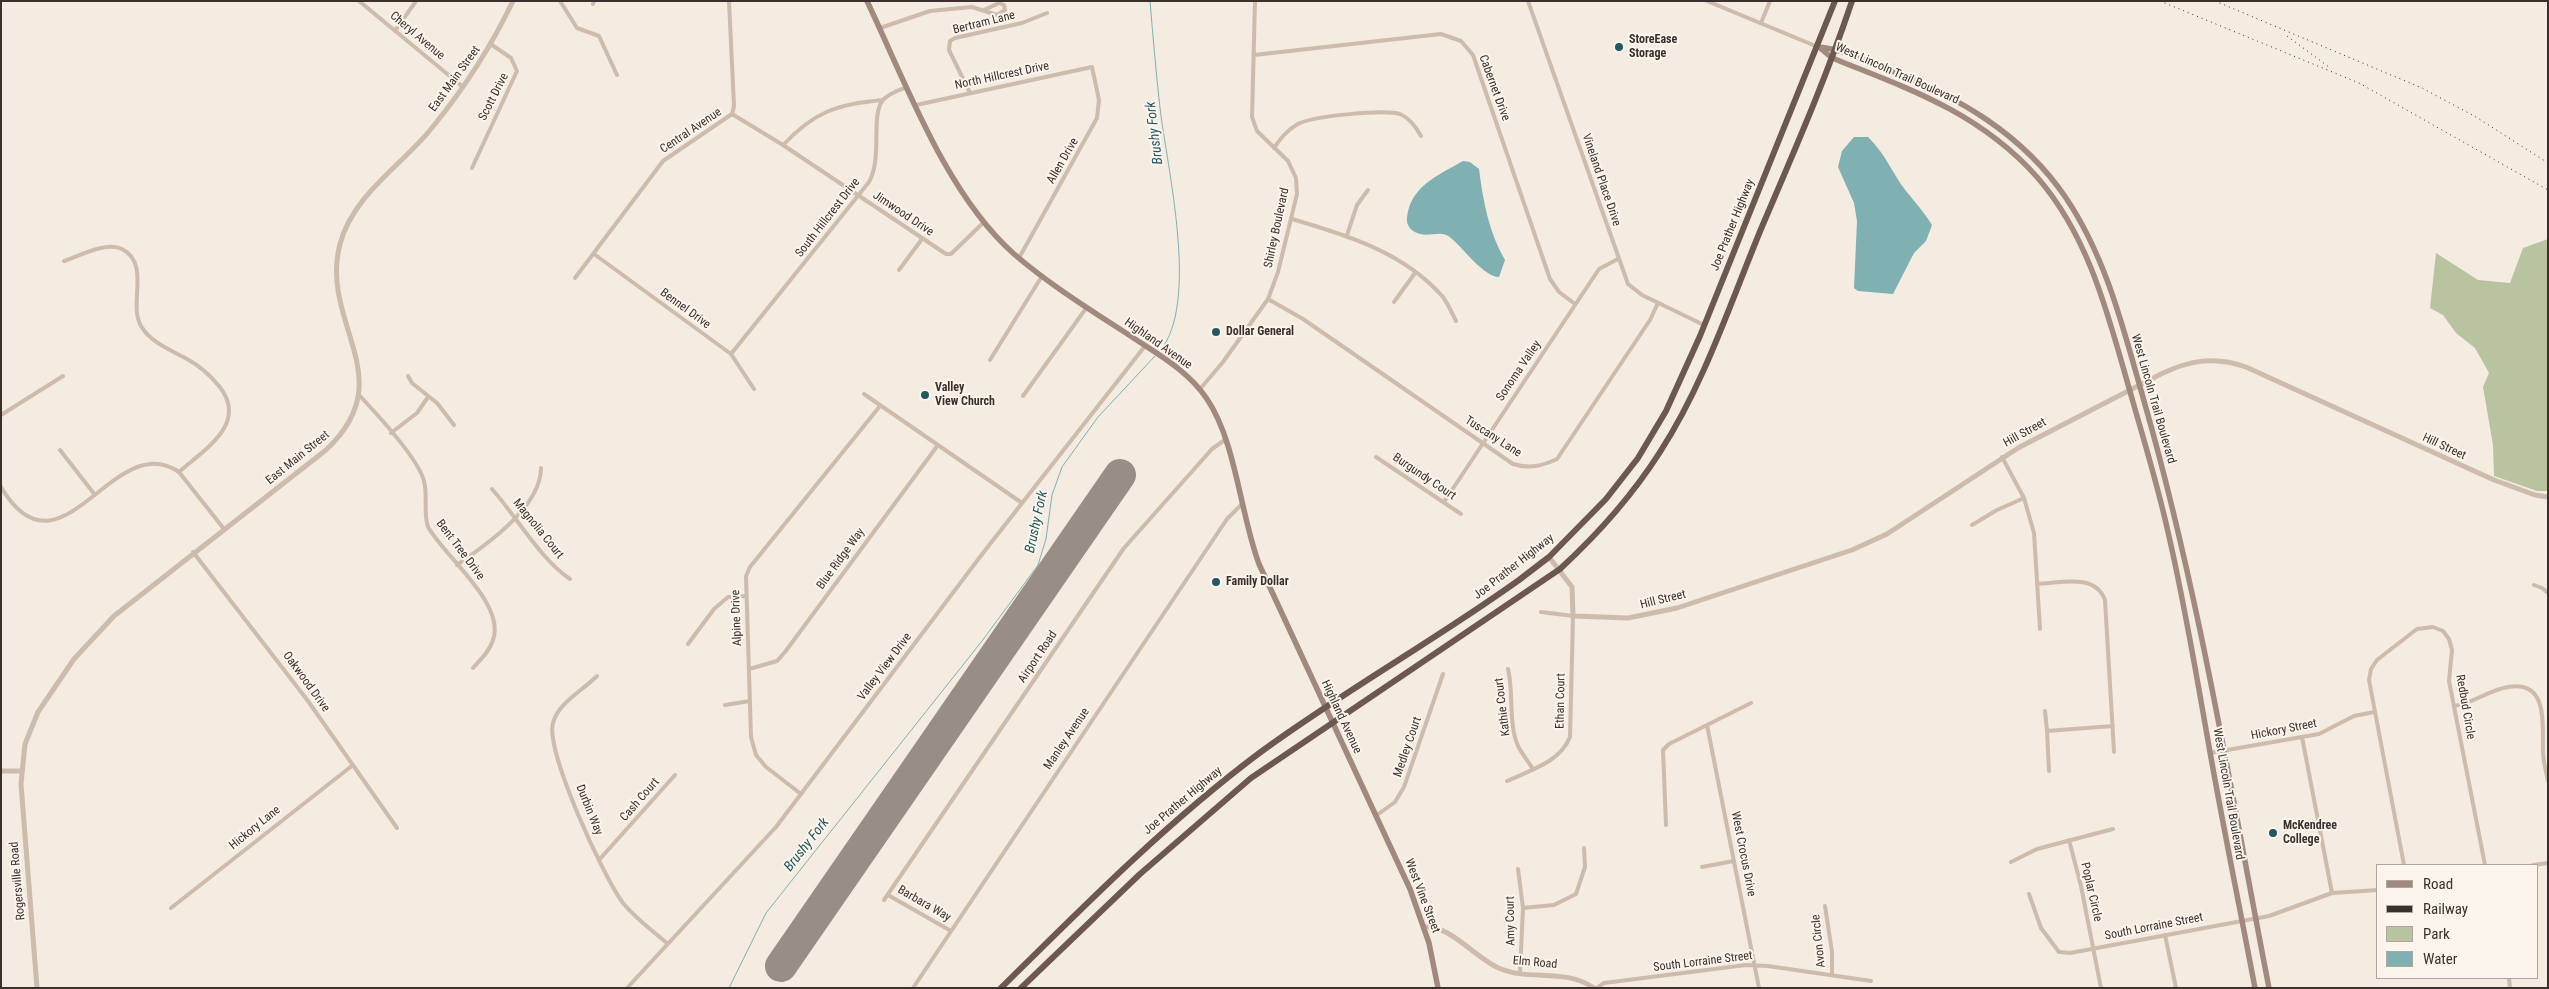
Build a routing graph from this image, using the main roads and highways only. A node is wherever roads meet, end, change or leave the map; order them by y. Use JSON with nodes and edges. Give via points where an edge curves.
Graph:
{"nodes":[{"id":1,"x":867,"y":1,"type":"edge"},
{"id":2,"x":1835,"y":1,"type":"edge"},
{"id":3,"x":1852,"y":1,"type":"edge"},
{"id":4,"x":1818,"y":47,"type":"junction"},
{"id":5,"x":1836,"y":49,"type":"junction"},
{"id":6,"x":1832,"y":58,"type":"junction"},
{"id":7,"x":1326,"y":707,"type":"junction"},
{"id":8,"x":1332,"y":721,"type":"junction"},
{"id":9,"x":1377,"y":815,"type":"joint"},
{"id":10,"x":1005,"y":986,"type":"edge"},
{"id":11,"x":1022,"y":988,"type":"edge"},
{"id":12,"x":1438,"y":988,"type":"edge"},
{"id":13,"x":2255,"y":988,"type":"edge"},
{"id":14,"x":2269,"y":988,"type":"edge"}],
"edges":[{"from":1,"to":7,"type":"main road","name":"Highland Avenue","via":[[950,173],[984,222],[1042,276],[1164,358],[1200,390],[1226,439],[1259,564]]},
{"from":2,"to":4,"type":"highway","name":"Joe Prather Highway"},
{"from":3,"to":5,"type":"highway","name":"Joe Prather Highway"},
{"from":4,"to":5,"type":"main road","name":"West Lincoln Trail Boulevard"},
{"from":4,"to":6,"type":"main road","name":"West Lincoln Trail Boulevard"},
{"from":4,"to":7,"type":"highway","name":"Joe Prather Highway","via":[[1674,395],[1638,458],[1594,512],[1549,557],[1497,596]]},
{"from":5,"to":6,"type":"highway","name":"Joe Prather Highway"},
{"from":5,"to":14,"type":"main road","name":"West Lincoln Trail Boulevard","via":[[1920,82],[1967,105],[2002,130],[2036,160],[2065,197],[2097,254],[2139,384],[2177,525]]},
{"from":6,"to":8,"type":"highway","name":"Joe Prather Highway","via":[[1694,390],[1661,452],[1620,508],[1560,569]]},
{"from":6,"to":13,"type":"main road","name":"West Lincoln Trail Boulevard","via":[[1957,111],[1996,138],[2037,177],[2064,212],[2085,251],[2102,295],[2130,389],[2169,534]]},
{"from":7,"to":8,"type":"main road","name":"Highland Avenue"},
{"from":7,"to":10,"type":"highway","name":"Joe Prather Highway","via":[[1228,777],[1164,831]]},
{"from":8,"to":9,"type":"main road","name":"Highland Avenue"},
{"from":8,"to":11,"type":"highway","name":"Joe Prather Highway","via":[[1230,795],[1140,874]]},
{"from":9,"to":12,"type":"main road","name":"West Vine Street","via":[[1424,927]]}]}
